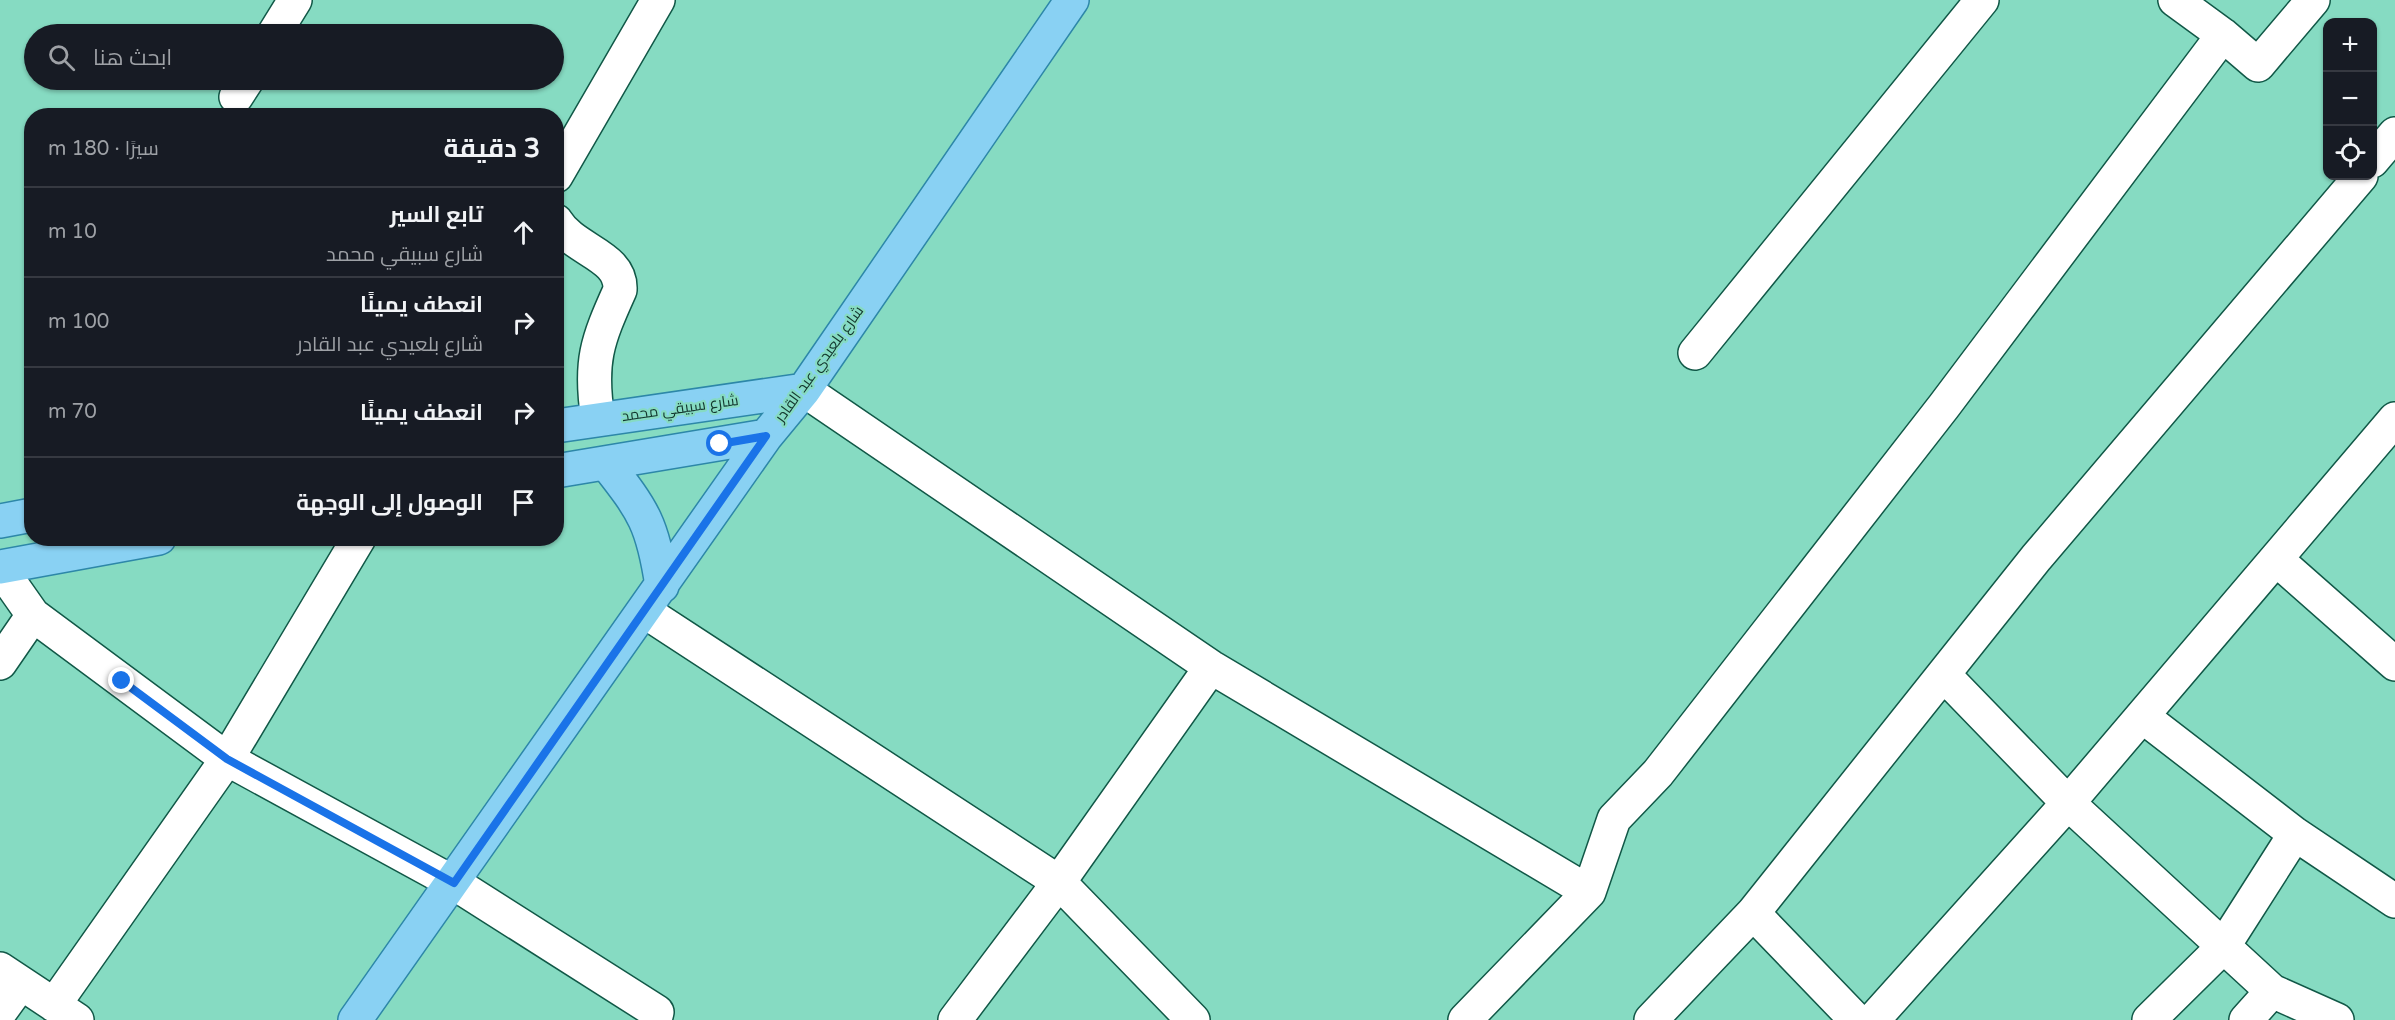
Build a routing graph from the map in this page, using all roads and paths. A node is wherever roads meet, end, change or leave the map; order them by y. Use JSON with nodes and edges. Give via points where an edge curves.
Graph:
{"nodes":[{"id":1,"x":295,"y":0,"type":"edge"},
{"id":2,"x":658,"y":0,"type":"edge"},
{"id":3,"x":1072,"y":0,"type":"edge"},
{"id":4,"x":1982,"y":0,"type":"edge"},
{"id":5,"x":2175,"y":0,"type":"edge"},
{"id":6,"x":2313,"y":0,"type":"edge"},
{"id":7,"x":280,"y":24,"type":"edge"},
{"id":8,"x":2223,"y":35,"type":"junction"},
{"id":9,"x":2395,"y":134,"type":"edge"},
{"id":10,"x":2377,"y":156,"type":"edge"},
{"id":11,"x":564,"y":162,"type":"edge"},
{"id":12,"x":2358,"y":180,"type":"edge"},
{"id":13,"x":564,"y":234,"type":"edge"},
{"id":14,"x":1695,"y":353,"type":"dead end"},
{"id":15,"x":804,"y":390,"type":"junction"},
{"id":16,"x":598,"y":419,"type":"junction"},
{"id":17,"x":2395,"y":419,"type":"edge"},
{"id":18,"x":564,"y":425,"type":"edge"},
{"id":19,"x":766,"y":436,"type":"junction"},
{"id":20,"x":606,"y":463,"type":"junction"},
{"id":21,"x":564,"y":470,"type":"edge"},
{"id":22,"x":24,"y":516,"type":"edge"},
{"id":23,"x":0,"y":521,"type":"edge"},
{"id":24,"x":117,"y":546,"type":"edge"},
{"id":25,"x":354,"y":546,"type":"edge"},
{"id":26,"x":2276,"y":559,"type":"junction"},
{"id":27,"x":0,"y":568,"type":"edge"},
{"id":28,"x":653,"y":599,"type":"junction"},
{"id":29,"x":33,"y":615,"type":"junction"},
{"id":30,"x":0,"y":663,"type":"edge"},
{"id":31,"x":2395,"y":664,"type":"edge"},
{"id":32,"x":1211,"y":667,"type":"junction"},
{"id":33,"x":1944,"y":675,"type":"junction"},
{"id":34,"x":2142,"y":716,"type":"junction"},
{"id":35,"x":227,"y":759,"type":"junction"},
{"id":36,"x":2068,"y":803,"type":"junction"},
{"id":37,"x":2295,"y":834,"type":"junction"},
{"id":38,"x":1059,"y":882,"type":"junction"},
{"id":39,"x":454,"y":883,"type":"junction"},
{"id":40,"x":1589,"y":891,"type":"junction"},
{"id":41,"x":2395,"y":901,"type":"edge"},
{"id":42,"x":1753,"y":913,"type":"junction"},
{"id":43,"x":2223,"y":947,"type":"junction"},
{"id":44,"x":10,"y":976,"type":"edge"},
{"id":45,"x":2272,"y":991,"type":"junction"},
{"id":46,"x":0,"y":1012,"type":"edge"},
{"id":47,"x":65,"y":1012,"type":"edge"},
{"id":48,"x":356,"y":1020,"type":"edge"},
{"id":49,"x":656,"y":1020,"type":"edge"},
{"id":50,"x":956,"y":1020,"type":"edge"},
{"id":51,"x":1193,"y":1020,"type":"edge"},
{"id":52,"x":1465,"y":1020,"type":"edge"},
{"id":53,"x":1651,"y":1020,"type":"edge"},
{"id":54,"x":1856,"y":1020,"type":"edge"},
{"id":55,"x":1873,"y":1020,"type":"edge"},
{"id":56,"x":2149,"y":1020,"type":"edge"},
{"id":57,"x":2246,"y":1020,"type":"edge"},
{"id":58,"x":2337,"y":1020,"type":"edge"}],
"edges":[{"from":1,"to":7,"type":"street"},
{"from":2,"to":11,"type":"street"},
{"from":3,"to":15,"type":"main road","name":"شارع بلعيدي عبد القادر"},
{"from":4,"to":14,"type":"street"},
{"from":5,"to":8,"type":"street"},
{"from":6,"to":8,"type":"street","via":[[2258,65]]},
{"from":8,"to":40,"type":"street","via":[[1944,406],[1658,773],[1614,819]]},
{"from":9,"to":10,"type":"street"},
{"from":12,"to":33,"type":"street","via":[[2044,549]]},
{"from":13,"to":16,"type":"street","via":[[613,265],[621,281],[597,345],[593,392]]},
{"from":15,"to":16,"type":"main road","name":"شارع سبيقي محمد"},
{"from":15,"to":19,"type":"main road","name":"شارع بلعيدي عبد القادر"},
{"from":15,"to":32,"type":"street"},
{"from":16,"to":18,"type":"main road","name":"شارع سبيقي محمد"},
{"from":17,"to":26,"type":"street"},
{"from":19,"to":20,"type":"main road"},
{"from":19,"to":28,"type":"main road","name":"شارع بلعيدي عبد القادر"},
{"from":20,"to":21,"type":"main road"},
{"from":20,"to":28,"type":"main road","via":[[648,523],[657,555]]},
{"from":22,"to":23,"type":"main road"},
{"from":24,"to":27,"type":"main road"},
{"from":25,"to":35,"type":"street"},
{"from":26,"to":31,"type":"street"},
{"from":26,"to":34,"type":"street"},
{"from":27,"to":29,"type":"street"},
{"from":28,"to":38,"type":"street"},
{"from":28,"to":39,"type":"main road","name":"شارع بلعيدي عبد القادر"},
{"from":29,"to":30,"type":"street"},
{"from":29,"to":35,"type":"street"},
{"from":32,"to":38,"type":"street"},
{"from":32,"to":40,"type":"street"},
{"from":33,"to":36,"type":"street"},
{"from":33,"to":42,"type":"street"},
{"from":34,"to":36,"type":"street"},
{"from":34,"to":37,"type":"street"},
{"from":35,"to":39,"type":"street"},
{"from":35,"to":47,"type":"street"},
{"from":36,"to":43,"type":"street"},
{"from":36,"to":55,"type":"street"},
{"from":37,"to":41,"type":"street"},
{"from":37,"to":43,"type":"street"},
{"from":38,"to":50,"type":"street"},
{"from":38,"to":51,"type":"street"},
{"from":39,"to":48,"type":"main road","name":"شارع بلعيدي عبد القادر"},
{"from":39,"to":49,"type":"street","via":[[657,1012]]},
{"from":40,"to":52,"type":"street"},
{"from":42,"to":53,"type":"street"},
{"from":42,"to":54,"type":"street"},
{"from":43,"to":45,"type":"street"},
{"from":43,"to":56,"type":"street"},
{"from":44,"to":46,"type":"street"},
{"from":44,"to":47,"type":"street"},
{"from":45,"to":57,"type":"street"},
{"from":45,"to":58,"type":"street"}]}
